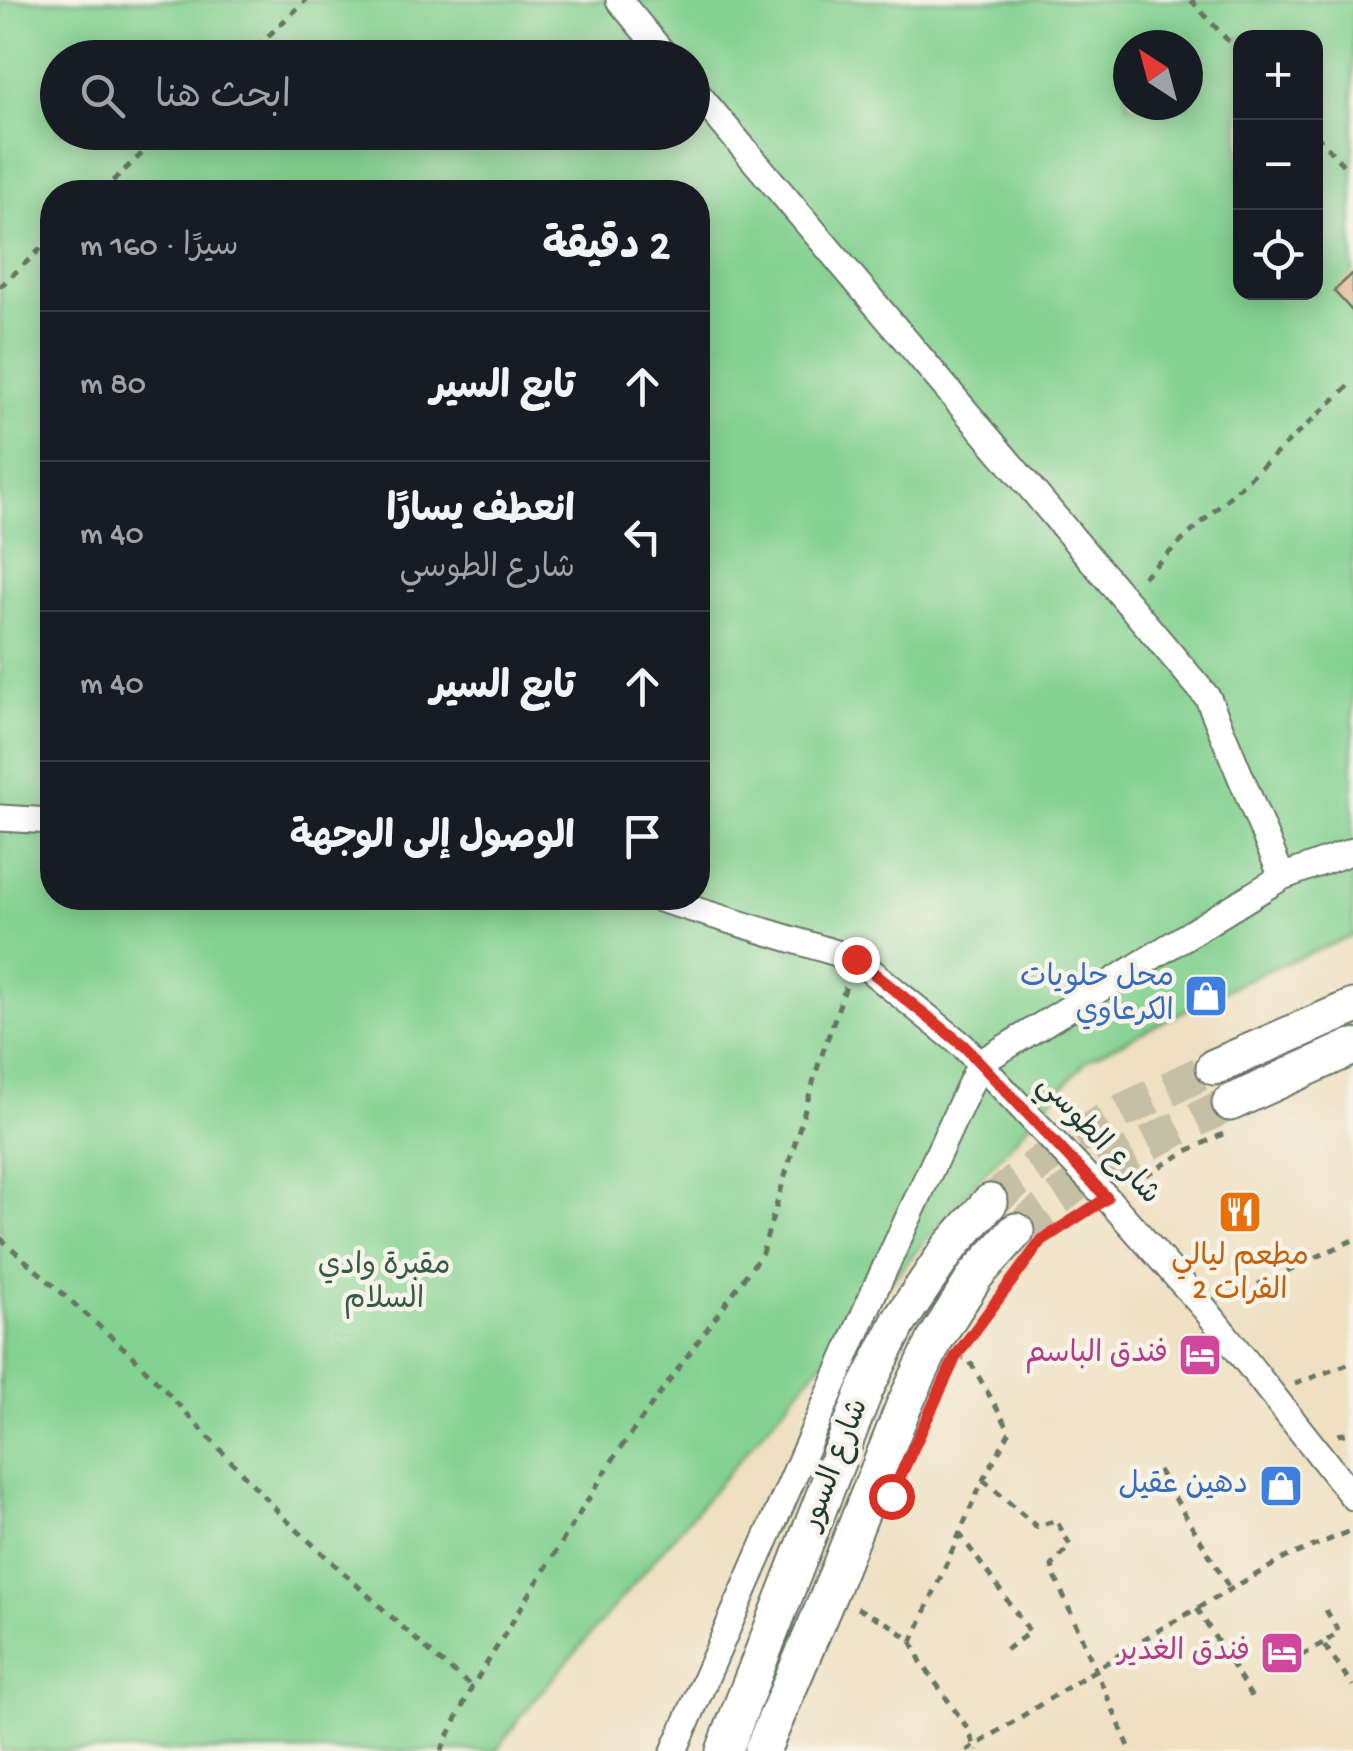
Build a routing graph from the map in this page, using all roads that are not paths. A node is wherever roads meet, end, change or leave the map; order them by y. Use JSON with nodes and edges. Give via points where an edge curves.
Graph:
{"nodes":[{"id":1,"x":619,"y":0,"type":"edge"},
{"id":2,"x":652,"y":40,"type":"edge"},
{"id":3,"x":710,"y":108,"type":"edge"},
{"id":4,"x":0,"y":818,"type":"edge"},
{"id":5,"x":40,"y":820,"type":"edge"},
{"id":6,"x":1353,"y":851,"type":"edge"},
{"id":7,"x":1282,"y":877,"type":"junction"},
{"id":8,"x":695,"y":910,"type":"edge"},
{"id":9,"x":1353,"y":1007,"type":"edge"},
{"id":10,"x":1353,"y":1047,"type":"edge"},
{"id":11,"x":980,"y":1063,"type":"junction"},
{"id":12,"x":1214,"y":1067,"type":"tunnel mouth"},
{"id":13,"x":1234,"y":1116,"type":"tunnel mouth"},
{"id":14,"x":990,"y":1202,"type":"tunnel mouth"},
{"id":15,"x":1029,"y":1236,"type":"tunnel mouth"},
{"id":16,"x":1353,"y":1497,"type":"edge"},
{"id":17,"x":674,"y":1751,"type":"edge"},
{"id":18,"x":724,"y":1751,"type":"edge"},
{"id":19,"x":762,"y":1751,"type":"edge"}],
"edges":[{"from":1,"to":2,"type":"street"},
{"from":3,"to":7,"type":"street","via":[[1208,698]]},
{"from":4,"to":5,"type":"street"},
{"from":6,"to":7,"type":"street"},
{"from":7,"to":11,"type":"street"},
{"from":8,"to":11,"type":"street","name":"شارع الطوسي","via":[[856,959]]},
{"from":9,"to":12,"type":"main road"},
{"from":10,"to":13,"type":"main road"},
{"from":11,"to":16,"type":"street","name":"شارع الطوسي","via":[[1204,1310]]},
{"from":11,"to":17,"type":"street"},
{"from":14,"to":18,"type":"main road","name":"شارع السور","via":[[939,1262],[866,1388]]},
{"from":15,"to":19,"type":"main road","name":"شارع السور","via":[[976,1275],[936,1340]]}]}
